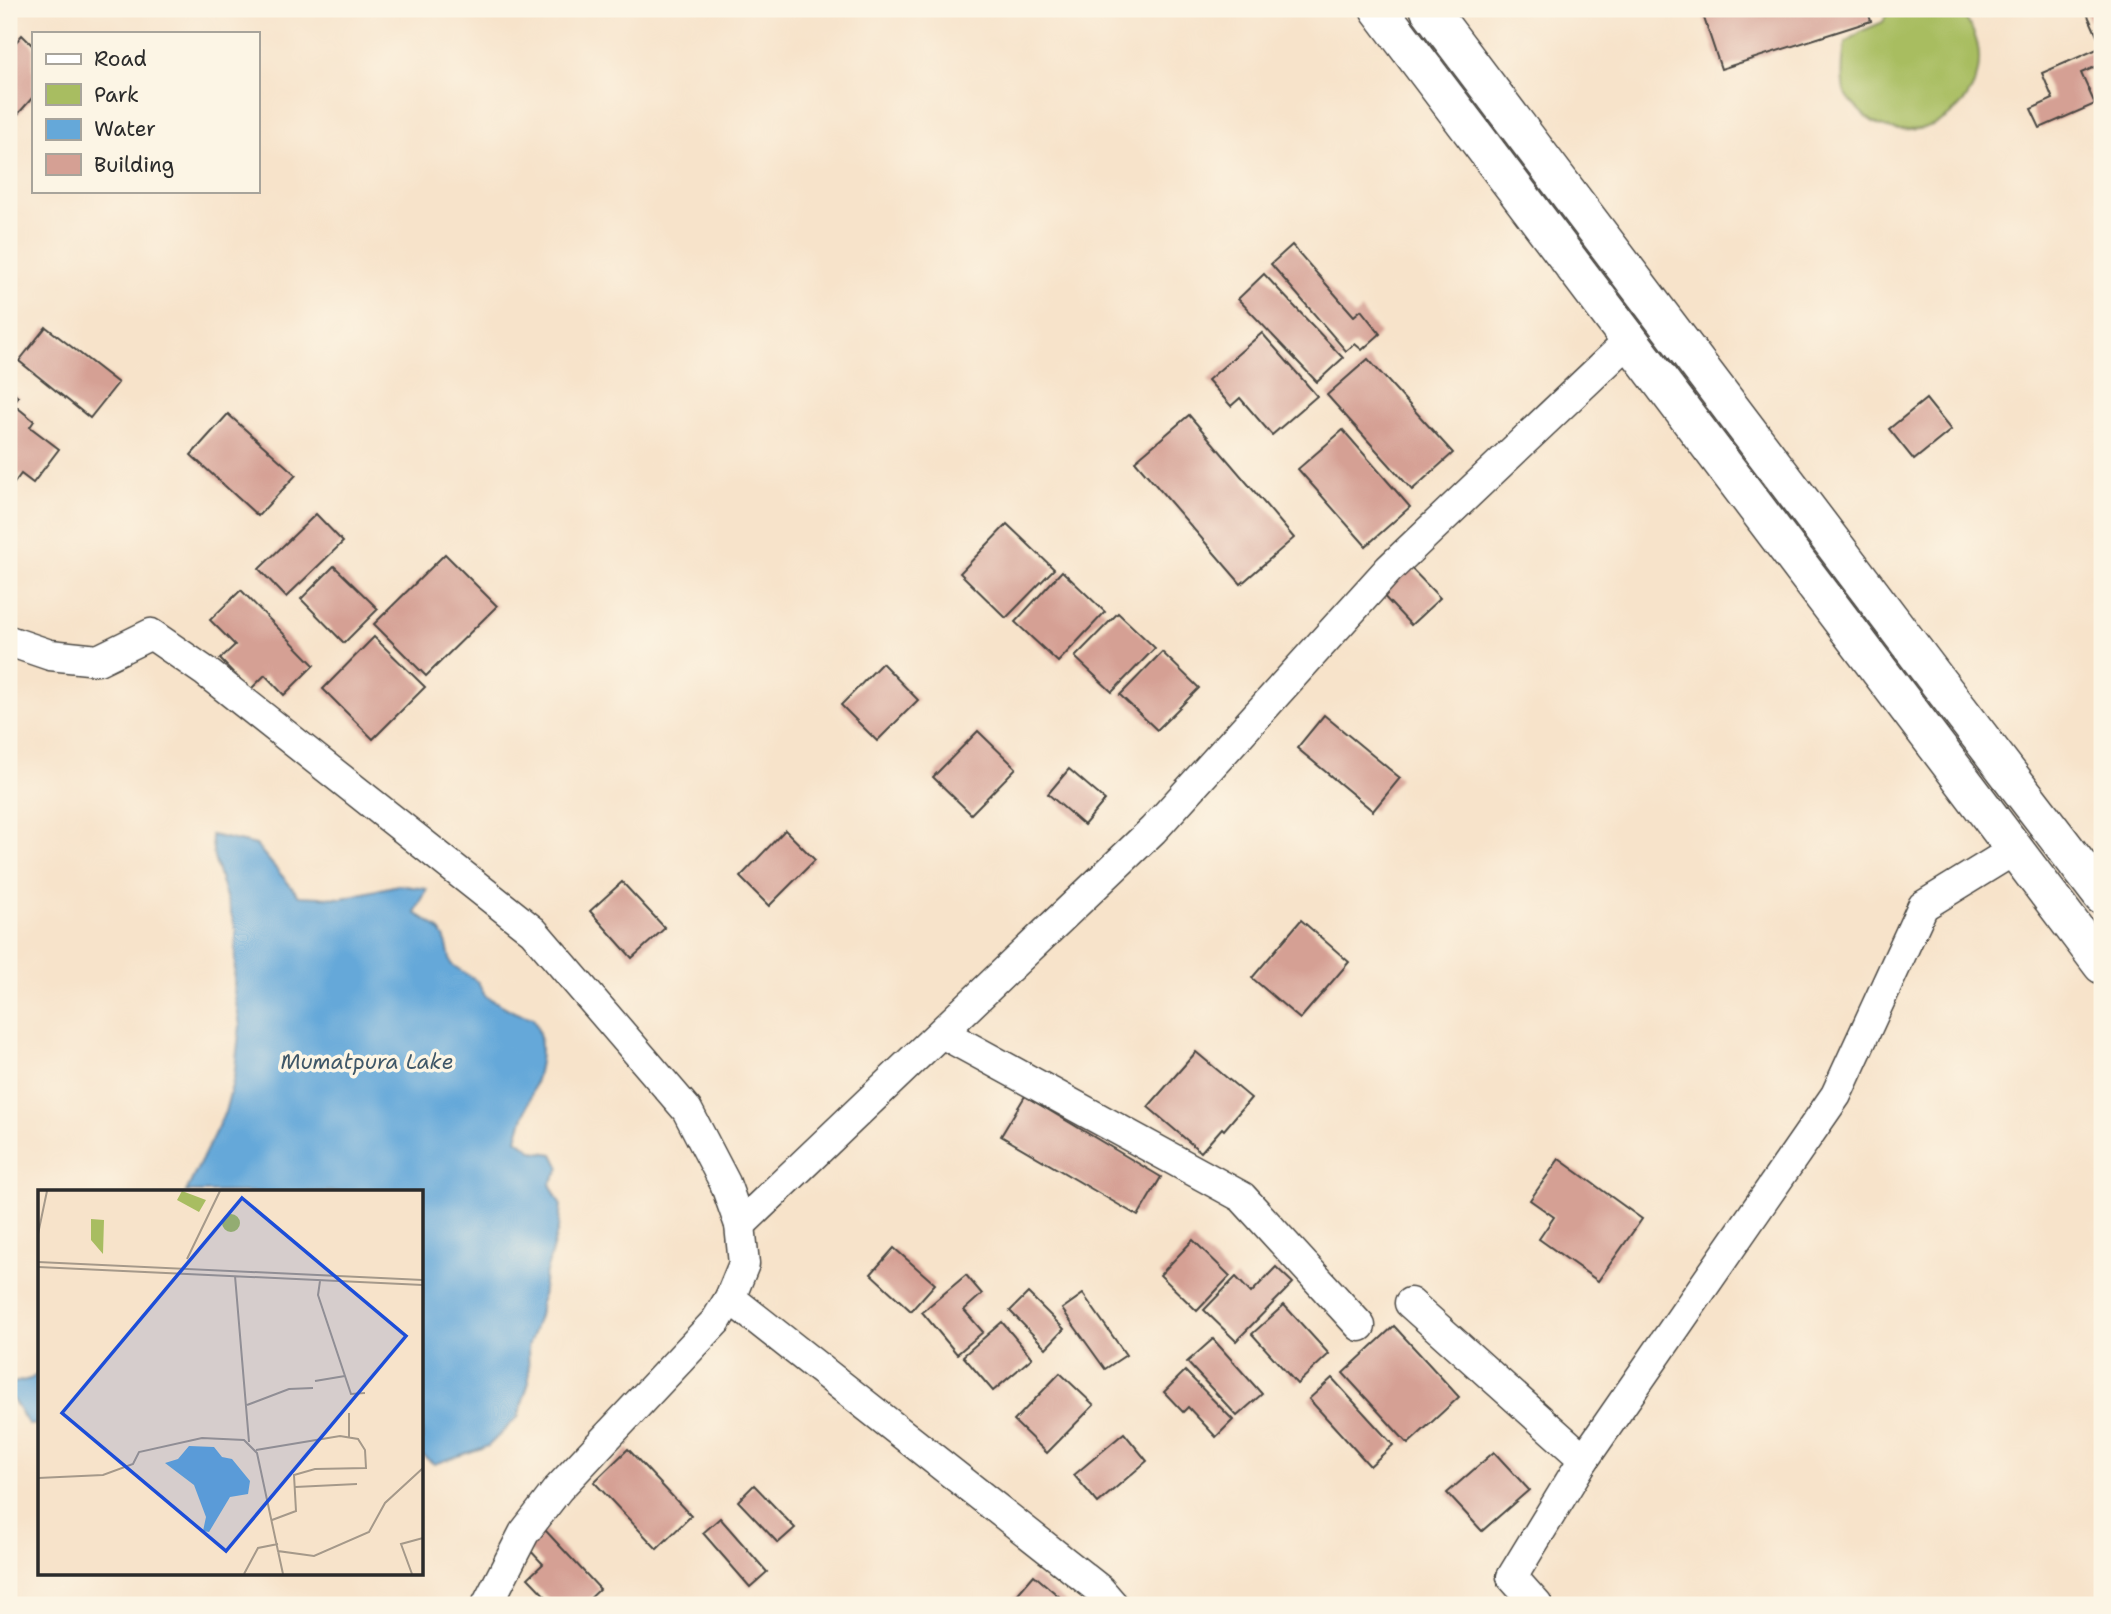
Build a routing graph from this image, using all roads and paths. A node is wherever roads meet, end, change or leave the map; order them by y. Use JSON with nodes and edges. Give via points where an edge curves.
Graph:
{"nodes":[{"id":1,"x":1378,"y":9,"type":"edge"},
{"id":2,"x":1429,"y":9,"type":"edge"},
{"id":3,"x":1629,"y":341,"type":"junction"},
{"id":4,"x":9,"y":641,"type":"edge"},
{"id":5,"x":2014,"y":850,"type":"junction"},
{"id":6,"x":2102,"y":897,"type":"edge"},
{"id":7,"x":2102,"y":965,"type":"edge"},
{"id":8,"x":942,"y":1032,"type":"junction"},
{"id":9,"x":740,"y":1225,"type":"junction"},
{"id":10,"x":730,"y":1298,"type":"junction"},
{"id":11,"x":1410,"y":1303,"type":"dead end"},
{"id":12,"x":1360,"y":1326,"type":"dead end"},
{"id":13,"x":1584,"y":1459,"type":"junction"},
{"id":14,"x":487,"y":1605,"type":"edge"},
{"id":15,"x":1112,"y":1605,"type":"edge"},
{"id":16,"x":1537,"y":1605,"type":"edge"}],
"edges":[{"from":1,"to":3,"type":"street"},
{"from":2,"to":6,"type":"street"},
{"from":3,"to":5,"type":"street"},
{"from":3,"to":8,"type":"street","via":[[1389,569],[1153,830]]},
{"from":4,"to":9,"type":"street","via":[[50,655],[98,660],[152,634],[301,746],[533,932],[687,1110],[725,1183]]},
{"from":5,"to":7,"type":"street"},
{"from":5,"to":13,"type":"street","via":[[1923,906],[1836,1095]]},
{"from":8,"to":9,"type":"street"},
{"from":8,"to":12,"type":"street","via":[[1242,1197]]},
{"from":9,"to":10,"type":"street","via":[[744,1264]]},
{"from":10,"to":14,"type":"street","via":[[716,1321],[558,1489],[524,1533]]},
{"from":10,"to":15,"type":"street","via":[[1100,1590]]},
{"from":11,"to":13,"type":"street"},
{"from":13,"to":16,"type":"street","via":[[1512,1577]]}]}
